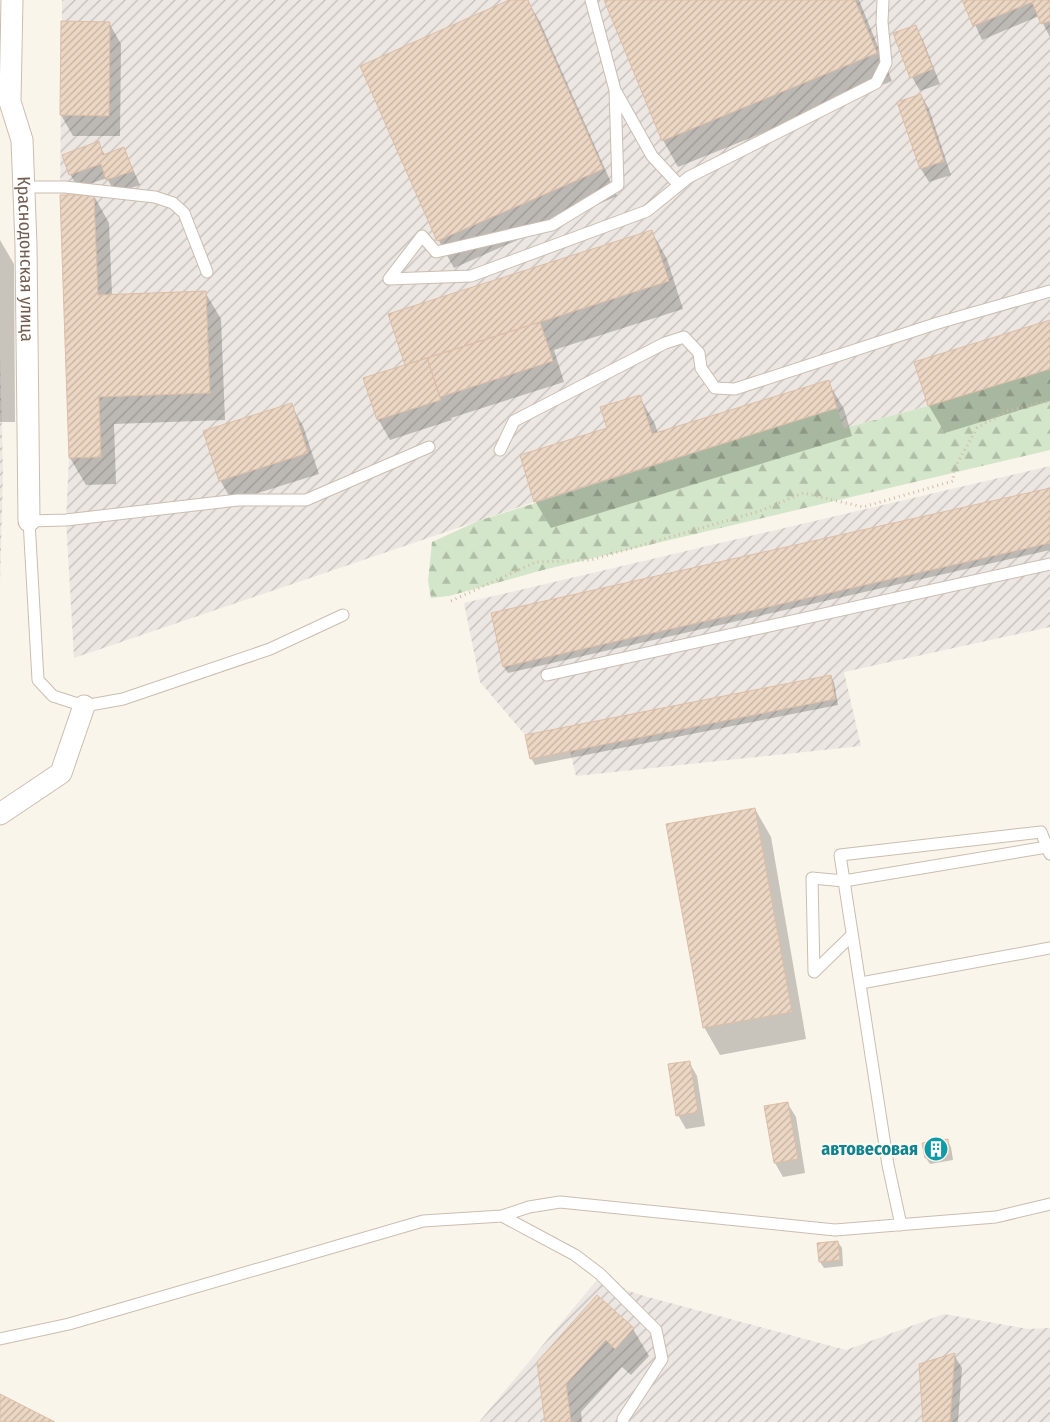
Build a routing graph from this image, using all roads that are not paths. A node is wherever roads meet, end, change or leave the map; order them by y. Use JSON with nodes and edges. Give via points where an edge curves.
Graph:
{"nodes":[{"id":1,"x":12,"y":0,"type":"edge"},
{"id":2,"x":591,"y":0,"type":"edge"},
{"id":3,"x":883,"y":0,"type":"edge"},
{"id":4,"x":4,"y":70,"type":"edge"},
{"id":5,"x":615,"y":90,"type":"junction"},
{"id":6,"x":679,"y":185,"type":"junction"},
{"id":7,"x":24,"y":187,"type":"junction"},
{"id":8,"x":207,"y":272,"type":"dead end"},
{"id":9,"x":1050,"y":290,"type":"edge"},
{"id":10,"x":429,"y":447,"type":"dead end"},
{"id":11,"x":500,"y":450,"type":"dead end"},
{"id":12,"x":29,"y":521,"type":"junction"},
{"id":13,"x":1050,"y":564,"type":"edge"},
{"id":14,"x":344,"y":615,"type":"dead end"},
{"id":15,"x":547,"y":675,"type":"dead end"},
{"id":16,"x":84,"y":706,"type":"junction"},
{"id":17,"x":0,"y":814,"type":"edge"},
{"id":18,"x":1048,"y":851,"type":"edge"},
{"id":19,"x":844,"y":882,"type":"junction"},
{"id":20,"x":852,"y":935,"type":"junction"},
{"id":21,"x":1050,"y":948,"type":"edge"},
{"id":22,"x":861,"y":982,"type":"junction"},
{"id":23,"x":1050,"y":1204,"type":"edge"},
{"id":24,"x":502,"y":1216,"type":"junction"},
{"id":25,"x":901,"y":1224,"type":"junction"},
{"id":26,"x":0,"y":1339,"type":"edge"},
{"id":27,"x":623,"y":1422,"type":"edge"}],
"edges":[{"from":1,"to":4,"type":"street","name":"Краснодонская улица"},
{"from":2,"to":5,"type":"lane"},
{"from":3,"to":6,"type":"lane","via":[[886,63],[876,83],[689,177]]},
{"from":4,"to":7,"type":"street","name":"Краснодонская улица","via":[[22,140]]},
{"from":5,"to":6,"type":"lane","via":[[652,156]]},
{"from":5,"to":6,"type":"lane","via":[[618,185],[552,225],[511,236],[436,252],[422,236],[389,279],[471,276],[647,211]]},
{"from":7,"to":8,"type":"lane","via":[[65,187],[155,197],[169,202],[184,213]]},
{"from":7,"to":12,"type":"street","name":"Краснодонская улица"},
{"from":9,"to":11,"type":"lane","via":[[736,389],[715,388],[701,368],[699,353],[684,337],[666,343],[514,420]]},
{"from":10,"to":12,"type":"lane","via":[[306,500],[238,500],[66,520]]},
{"from":12,"to":16,"type":"lane","via":[[38,680],[53,696]]},
{"from":13,"to":15,"type":"lane"},
{"from":14,"to":16,"type":"lane","via":[[270,648],[123,700]]},
{"from":16,"to":17,"type":"street","via":[[61,773]]},
{"from":18,"to":19,"type":"lane"},
{"from":18,"to":19,"type":"lane","via":[[1041,832],[840,855]]},
{"from":19,"to":20,"type":"lane"},
{"from":19,"to":20,"type":"lane","via":[[812,878],[814,972]]},
{"from":20,"to":22,"type":"lane"},
{"from":21,"to":22,"type":"lane"},
{"from":22,"to":25,"type":"lane","via":[[888,1166]]},
{"from":23,"to":25,"type":"lane","via":[[996,1217]]},
{"from":24,"to":25,"type":"lane","via":[[560,1202],[835,1230]]},
{"from":24,"to":26,"type":"lane","via":[[423,1220],[69,1324]]},
{"from":24,"to":27,"type":"lane","via":[[575,1255],[600,1274],[656,1330],[662,1359]]}]}
